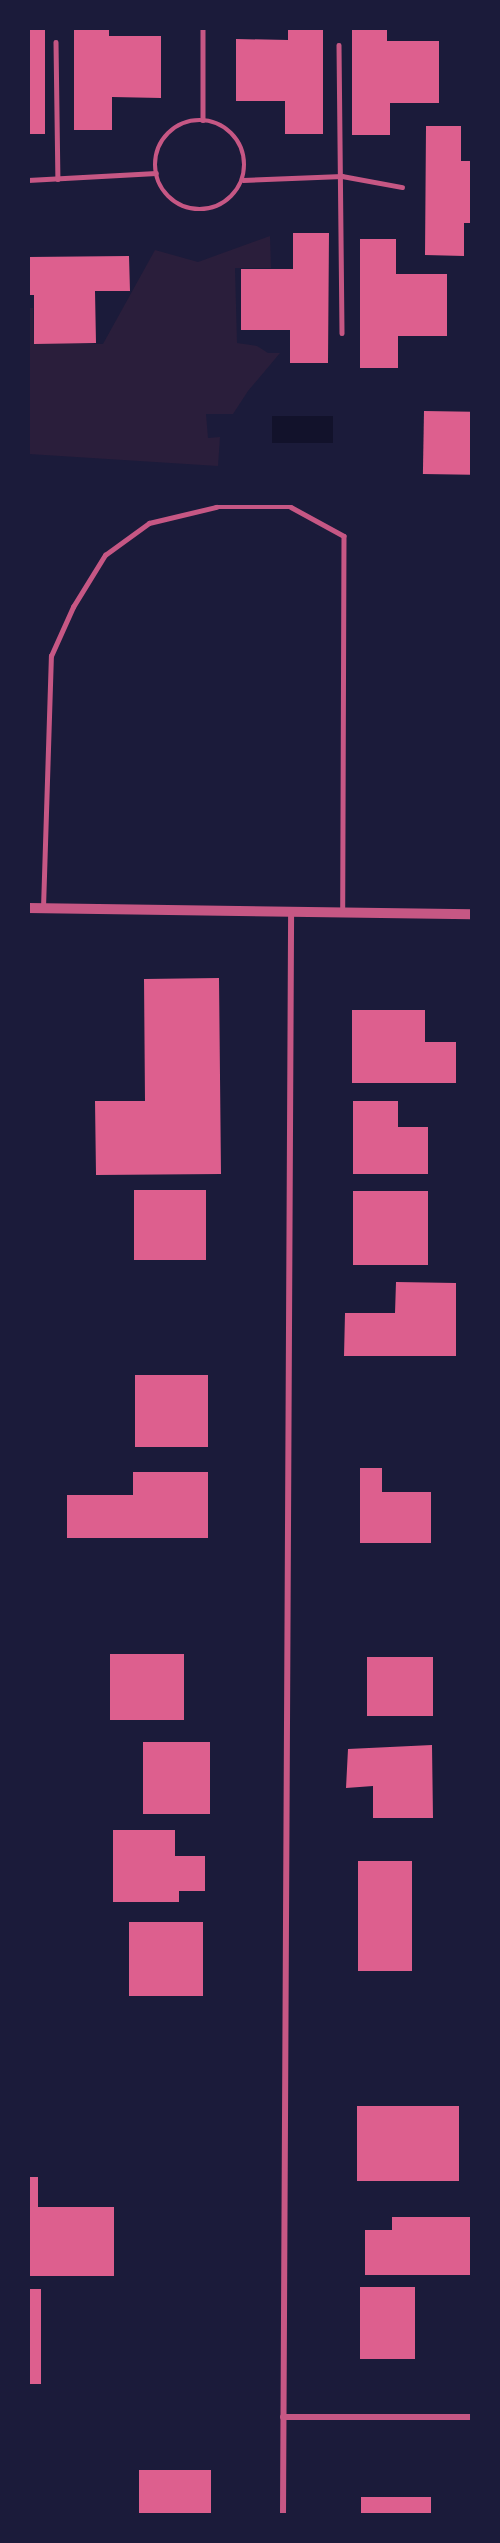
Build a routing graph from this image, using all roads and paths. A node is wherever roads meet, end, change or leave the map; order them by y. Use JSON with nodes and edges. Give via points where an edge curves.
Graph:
{"nodes":[{"id":1,"x":203,"y":28,"type":"edge"},
{"id":2,"x":56,"y":42,"type":"dead end"},
{"id":3,"x":339,"y":45,"type":"dead end"},
{"id":4,"x":203,"y":120,"type":"junction"},
{"id":5,"x":156,"y":173,"type":"junction"},
{"id":6,"x":342,"y":176,"type":"junction"},
{"id":7,"x":58,"y":179,"type":"junction"},
{"id":8,"x":28,"y":180,"type":"edge"},
{"id":9,"x":243,"y":180,"type":"junction"},
{"id":10,"x":402,"y":187,"type":"dead end"},
{"id":11,"x":342,"y":333,"type":"dead end"},
{"id":12,"x":28,"y":908,"type":"edge"},
{"id":13,"x":44,"y":908,"type":"junction"},
{"id":14,"x":343,"y":911,"type":"junction"},
{"id":15,"x":291,"y":914,"type":"junction"},
{"id":16,"x":471,"y":914,"type":"edge"},
{"id":17,"x":283,"y":2417,"type":"junction"},
{"id":18,"x":471,"y":2417,"type":"edge"},
{"id":19,"x":283,"y":2514,"type":"edge"}],
"edges":[{"from":1,"to":4,"type":"lane"},
{"from":2,"to":7,"type":"lane"},
{"from":3,"to":6,"type":"lane"},
{"from":4,"to":5,"type":"lane","via":[[182,124],[169,132],[160,144]]},
{"from":4,"to":9,"type":"lane","via":[[225,127],[236,137],[246,165]]},
{"from":5,"to":7,"type":"lane"},
{"from":5,"to":9,"type":"lane","via":[[170,199],[197,210],[226,203]]},
{"from":6,"to":9,"type":"lane"},
{"from":6,"to":10,"type":"lane"},
{"from":6,"to":11,"type":"lane"},
{"from":7,"to":8,"type":"lane"},
{"from":12,"to":13,"type":"street"},
{"from":13,"to":14,"type":"lane","via":[[51,656],[73,607],[105,555],[149,523],[216,507],[291,507],[344,536]]},
{"from":13,"to":15,"type":"street"},
{"from":14,"to":15,"type":"street"},
{"from":14,"to":16,"type":"street"},
{"from":15,"to":17,"type":"street"},
{"from":17,"to":18,"type":"street"},
{"from":17,"to":19,"type":"street"}]}
